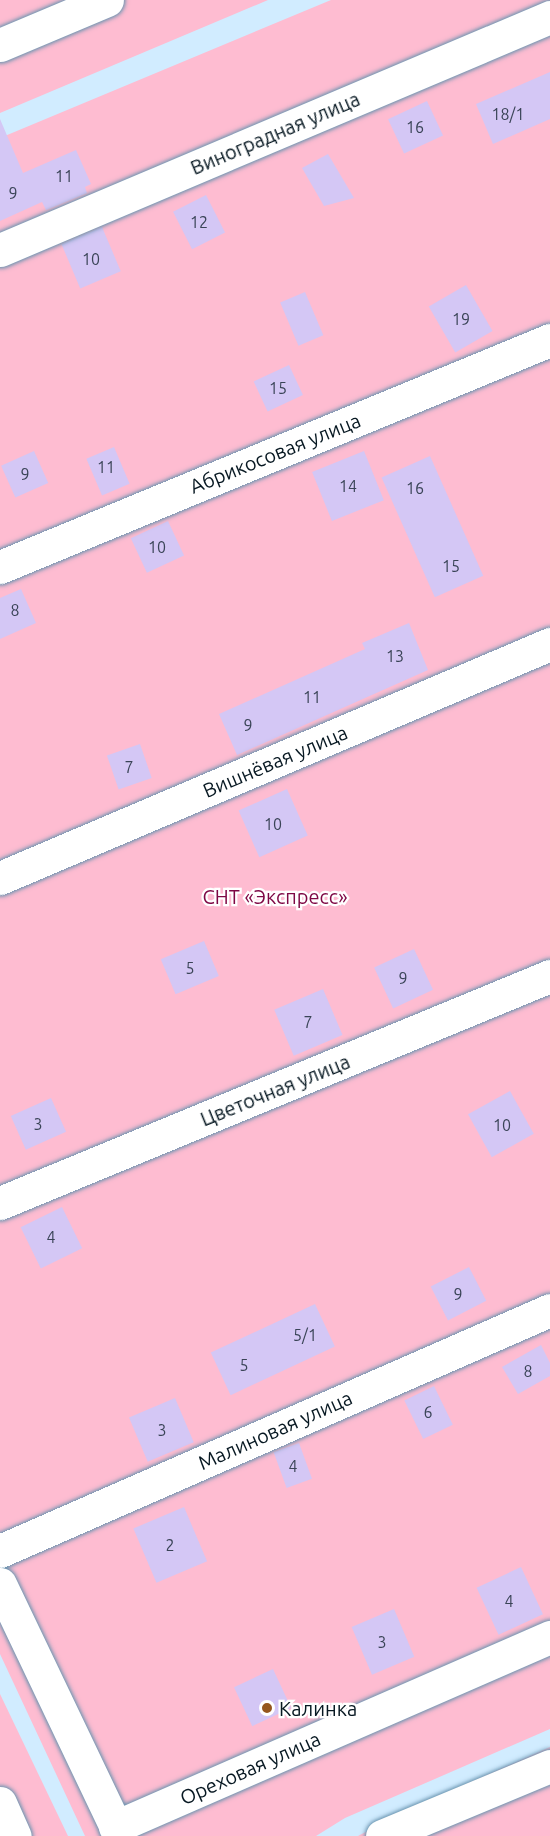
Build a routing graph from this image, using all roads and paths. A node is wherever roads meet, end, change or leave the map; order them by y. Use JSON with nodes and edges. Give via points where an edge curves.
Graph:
{"nodes":[{"id":1,"x":107,"y":0,"type":"edge"},
{"id":2,"x":550,"y":17,"type":"edge"},
{"id":3,"x":0,"y":45,"type":"edge"},
{"id":4,"x":0,"y":250,"type":"edge"},
{"id":5,"x":550,"y":340,"type":"edge"},
{"id":6,"x":0,"y":567,"type":"edge"},
{"id":7,"x":550,"y":644,"type":"edge"},
{"id":8,"x":0,"y":878,"type":"edge"},
{"id":9,"x":550,"y":976,"type":"edge"},
{"id":10,"x":0,"y":1203,"type":"edge"},
{"id":11,"x":550,"y":1310,"type":"edge"},
{"id":12,"x":0,"y":1551,"type":"edge"},
{"id":13,"x":0,"y":1584,"type":"edge"},
{"id":14,"x":550,"y":1637,"type":"edge"},
{"id":15,"x":550,"y":1766,"type":"edge"},
{"id":16,"x":0,"y":1803,"type":"edge"},
{"id":17,"x":117,"y":1831,"type":"edge"},
{"id":18,"x":15,"y":1836,"type":"edge"},
{"id":19,"x":382,"y":1836,"type":"edge"}],
"edges":[{"from":1,"to":3,"type":"street"},
{"from":2,"to":4,"type":"street","name":"Виноградная улица"},
{"from":5,"to":6,"type":"street","name":"Абрикосовая улица"},
{"from":7,"to":8,"type":"street","name":"Вишнёвая улица"},
{"from":9,"to":10,"type":"street","name":"Цветочная улица"},
{"from":11,"to":12,"type":"street","name":"Малиновая улица"},
{"from":13,"to":17,"type":"street"},
{"from":14,"to":17,"type":"street","name":"Ореховая улица"},
{"from":15,"to":19,"type":"street"},
{"from":16,"to":18,"type":"street"}]}
